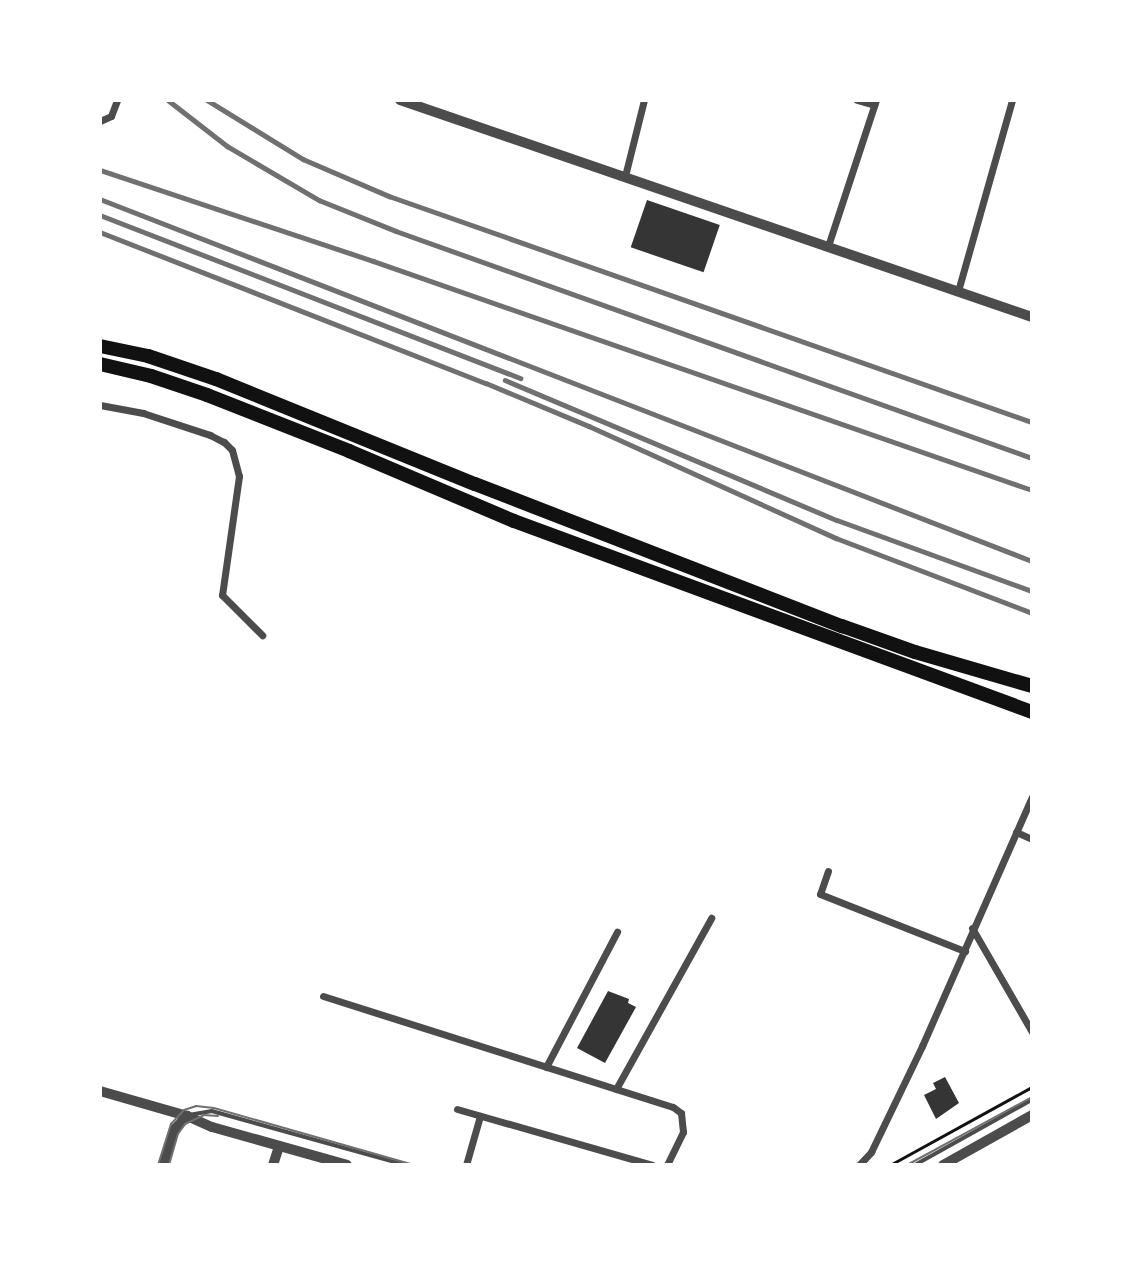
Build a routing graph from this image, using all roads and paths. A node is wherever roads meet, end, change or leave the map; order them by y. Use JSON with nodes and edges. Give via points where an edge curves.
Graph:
{"nodes":[{"id":1,"x":117,"y":100,"type":"edge"},
{"id":2,"x":400,"y":100,"type":"edge"},
{"id":3,"x":644,"y":100,"type":"edge"},
{"id":4,"x":858,"y":100,"type":"edge"},
{"id":5,"x":1013,"y":100,"type":"edge"},
{"id":6,"x":875,"y":103,"type":"edge"},
{"id":7,"x":100,"y":121,"type":"edge"},
{"id":8,"x":625,"y":176,"type":"junction"},
{"id":9,"x":828,"y":246,"type":"junction"},
{"id":10,"x":958,"y":291,"type":"junction"},
{"id":11,"x":1032,"y":317,"type":"edge"},
{"id":12,"x":100,"y":346,"type":"edge"},
{"id":13,"x":100,"y":365,"type":"edge"},
{"id":14,"x":100,"y":405,"type":"edge"},
{"id":15,"x":262,"y":635,"type":"dead end"},
{"id":16,"x":915,"y":652,"type":"junction"},
{"id":17,"x":1032,"y":686,"type":"edge"},
{"id":18,"x":1032,"y":694,"type":"edge"},
{"id":19,"x":1032,"y":712,"type":"edge"},
{"id":20,"x":1032,"y":797,"type":"edge"},
{"id":21,"x":1016,"y":832,"type":"junction"},
{"id":22,"x":1032,"y":839,"type":"edge"},
{"id":23,"x":828,"y":871,"type":"dead end"},
{"id":24,"x":711,"y":918,"type":"dead end"},
{"id":25,"x":972,"y":928,"type":"junction"},
{"id":26,"x":617,"y":932,"type":"dead end"},
{"id":27,"x":965,"y":951,"type":"junction"},
{"id":28,"x":323,"y":996,"type":"dead end"},
{"id":29,"x":1032,"y":1032,"type":"edge"},
{"id":30,"x":546,"y":1067,"type":"junction"},
{"id":31,"x":1032,"y":1087,"type":"edge"},
{"id":32,"x":615,"y":1089,"type":"junction"},
{"id":33,"x":100,"y":1091,"type":"edge"},
{"id":34,"x":1032,"y":1100,"type":"edge"},
{"id":35,"x":457,"y":1109,"type":"dead end"},
{"id":36,"x":1032,"y":1115,"type":"edge"},
{"id":37,"x":187,"y":1116,"type":"junction"},
{"id":38,"x":480,"y":1116,"type":"junction"},
{"id":39,"x":279,"y":1146,"type":"junction"},
{"id":40,"x":163,"y":1165,"type":"edge"},
{"id":41,"x":273,"y":1165,"type":"edge"},
{"id":42,"x":347,"y":1165,"type":"edge"},
{"id":43,"x":405,"y":1165,"type":"edge"},
{"id":44,"x":466,"y":1165,"type":"edge"},
{"id":45,"x":652,"y":1165,"type":"edge"},
{"id":46,"x":667,"y":1165,"type":"edge"},
{"id":47,"x":859,"y":1165,"type":"edge"},
{"id":48,"x":890,"y":1165,"type":"edge"},
{"id":49,"x":915,"y":1165,"type":"edge"},
{"id":50,"x":943,"y":1165,"type":"edge"}],
"edges":[{"from":1,"to":7,"type":"street","via":[[111,116]]},
{"from":2,"to":8,"type":"street"},
{"from":3,"to":8,"type":"street"},
{"from":4,"to":6,"type":"street"},
{"from":5,"to":10,"type":"street"},
{"from":6,"to":9,"type":"street"},
{"from":8,"to":9,"type":"street"},
{"from":9,"to":10,"type":"street"},
{"from":10,"to":11,"type":"street"},
{"from":12,"to":16,"type":"highway","via":[[148,356],[216,379],[474,484]]},
{"from":13,"to":19,"type":"highway","via":[[207,395],[514,521]]},
{"from":14,"to":15,"type":"street","via":[[143,413],[210,435],[232,450],[239,476],[222,595]]},
{"from":16,"to":17,"type":"highway"},
{"from":16,"to":18,"type":"highway"},
{"from":20,"to":21,"type":"street"},
{"from":21,"to":22,"type":"street"},
{"from":21,"to":25,"type":"street"},
{"from":23,"to":27,"type":"street","via":[[820,894]]},
{"from":24,"to":32,"type":"street"},
{"from":25,"to":27,"type":"street"},
{"from":25,"to":29,"type":"street"},
{"from":26,"to":30,"type":"street"},
{"from":27,"to":47,"type":"street","via":[[871,1152]]},
{"from":28,"to":30,"type":"street"},
{"from":30,"to":32,"type":"street"},
{"from":31,"to":48,"type":"path"},
{"from":32,"to":46,"type":"street","via":[[673,1107],[681,1114],[683,1132]]},
{"from":33,"to":37,"type":"street"},
{"from":34,"to":49,"type":"lane"},
{"from":35,"to":38,"type":"street"},
{"from":36,"to":50,"type":"street"},
{"from":37,"to":39,"type":"street"},
{"from":37,"to":40,"type":"street","via":[[175,1129]]},
{"from":37,"to":43,"type":"lane","via":[[212,1111]]},
{"from":38,"to":44,"type":"street"},
{"from":38,"to":45,"type":"street"},
{"from":39,"to":41,"type":"street"},
{"from":39,"to":42,"type":"street"}]}
